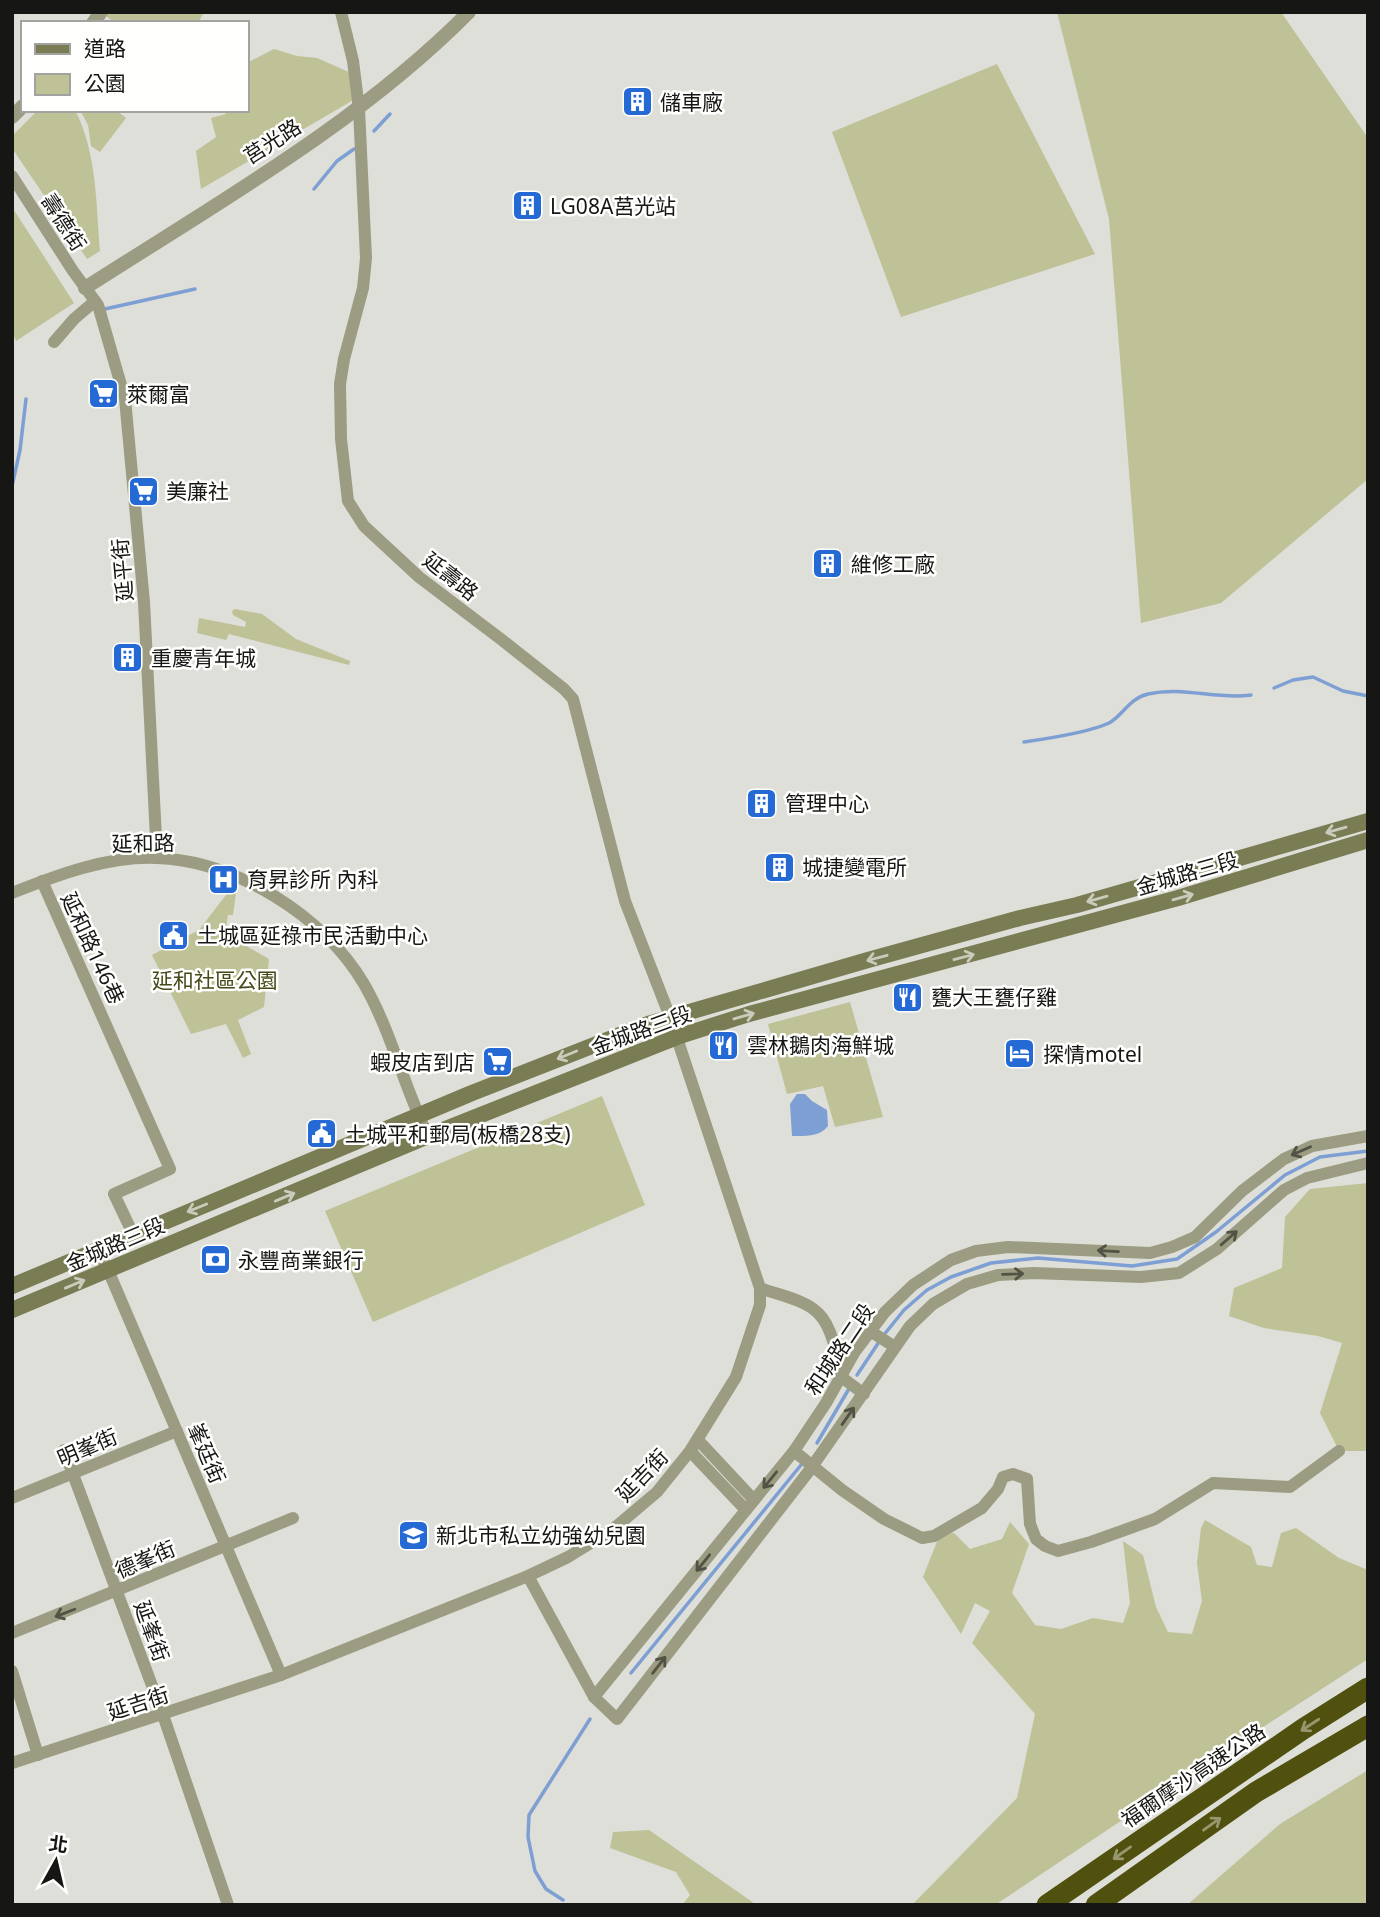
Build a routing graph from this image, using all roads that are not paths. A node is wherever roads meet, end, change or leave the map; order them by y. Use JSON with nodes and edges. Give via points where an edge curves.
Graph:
{"nodes":[{"id":1,"x":341,"y":12,"type":"edge"},
{"id":2,"x":469,"y":12,"type":"edge"},
{"id":3,"x":359,"y":109,"type":"junction"},
{"id":4,"x":12,"y":176,"type":"edge"},
{"id":5,"x":85,"y":289,"type":"junction"},
{"id":6,"x":95,"y":301,"type":"junction"},
{"id":7,"x":54,"y":342,"type":"dead end"},
{"id":8,"x":1368,"y":821,"type":"edge"},
{"id":9,"x":1368,"y":841,"type":"edge"},
{"id":10,"x":157,"y":858,"type":"junction"},
{"id":11,"x":41,"y":881,"type":"junction"},
{"id":12,"x":12,"y":893,"type":"edge"},
{"id":13,"x":670,"y":1017,"type":"junction"},
{"id":14,"x":677,"y":1037,"type":"junction"},
{"id":15,"x":418,"y":1115,"type":"junction"},
{"id":16,"x":429,"y":1136,"type":"junction"},
{"id":17,"x":1368,"y":1136,"type":"edge"},
{"id":18,"x":1368,"y":1164,"type":"edge"},
{"id":19,"x":133,"y":1234,"type":"junction"},
{"id":20,"x":90,"y":1254,"type":"junction"},
{"id":21,"x":108,"y":1270,"type":"junction"},
{"id":22,"x":12,"y":1286,"type":"edge"},
{"id":23,"x":760,"y":1288,"type":"junction"},
{"id":24,"x":12,"y":1310,"type":"edge"},
{"id":25,"x":870,"y":1331,"type":"junction"},
{"id":26,"x":895,"y":1347,"type":"junction"},
{"id":27,"x":840,"y":1376,"type":"junction"},
{"id":28,"x":864,"y":1394,"type":"junction"},
{"id":29,"x":177,"y":1431,"type":"junction"},
{"id":30,"x":694,"y":1446,"type":"junction"},
{"id":31,"x":64,"y":1450,"type":"dead end"},
{"id":32,"x":794,"y":1451,"type":"junction"},
{"id":33,"x":1339,"y":1451,"type":"dead end"},
{"id":34,"x":814,"y":1465,"type":"junction"},
{"id":35,"x":74,"y":1474,"type":"junction"},
{"id":36,"x":12,"y":1498,"type":"edge"},
{"id":37,"x":750,"y":1505,"type":"junction"},
{"id":38,"x":293,"y":1518,"type":"dead end"},
{"id":39,"x":225,"y":1545,"type":"junction"},
{"id":40,"x":528,"y":1576,"type":"junction"},
{"id":41,"x":118,"y":1592,"type":"junction"},
{"id":42,"x":12,"y":1633,"type":"edge"},
{"id":43,"x":12,"y":1671,"type":"edge"},
{"id":44,"x":281,"y":1675,"type":"junction"},
{"id":45,"x":1368,"y":1688,"type":"edge"},
{"id":46,"x":594,"y":1697,"type":"junction"},
{"id":47,"x":163,"y":1715,"type":"junction"},
{"id":48,"x":1368,"y":1726,"type":"edge"},
{"id":49,"x":38,"y":1755,"type":"junction"},
{"id":50,"x":12,"y":1763,"type":"edge"},
{"id":51,"x":228,"y":1905,"type":"edge"},
{"id":52,"x":1047,"y":1905,"type":"edge"},
{"id":53,"x":1096,"y":1905,"type":"edge"}],
"edges":[{"from":1,"to":3,"type":"street","name":"延壽路"},
{"from":2,"to":3,"type":"street","name":"莒光路"},
{"from":3,"to":5,"type":"street","name":"莒光路"},
{"from":3,"to":13,"type":"street","name":"延壽路","via":[[366,257],[340,384],[348,502],[364,526],[419,577],[573,699],[625,901]]},
{"from":4,"to":5,"type":"street","name":"壽德街"},
{"from":5,"to":6,"type":"street","name":"延平街"},
{"from":6,"to":7,"type":"street"},
{"from":6,"to":10,"type":"street","name":"延平街","via":[[125,399],[131,441]]},
{"from":8,"to":13,"type":"main road","name":"金城路三段","one_way":true},
{"from":14,"to":9,"type":"main road","name":"金城路三段","one_way":true},
{"from":10,"to":11,"type":"street","name":"延和路","via":[[99,864]]},
{"from":10,"to":15,"type":"street","name":"延和路","via":[[197,865],[258,888],[299,911],[326,935],[355,970],[377,1008]]},
{"from":11,"to":12,"type":"street","name":"延和路"},
{"from":11,"to":19,"type":"street","name":"延和路146巷","via":[[170,1169],[114,1194]]},
{"from":13,"to":14,"type":"street","name":"延壽路"},
{"from":13,"to":15,"type":"main road","name":"金城路三段","one_way":true},
{"from":14,"to":16,"type":"main road","name":"金城路三段"},
{"from":14,"to":23,"type":"street","name":"延吉街"},
{"from":15,"to":16,"type":"street","name":"延和路"},
{"from":15,"to":19,"type":"main road","name":"金城路三段","one_way":true},
{"from":21,"to":16,"type":"main road","name":"金城路三段","one_way":true},
{"from":17,"to":25,"type":"street","name":"和城路二段","one_way":true,"via":[[1312,1146],[1284,1158],[1195,1237],[1172,1247],[1150,1253],[1008,1247],[976,1251],[914,1285]]},
{"from":26,"to":18,"type":"street","one_way":true,"via":[[933,1304],[967,1284],[998,1275],[1141,1277],[1180,1273],[1217,1249],[1284,1190],[1307,1178]]},
{"from":19,"to":20,"type":"main road","name":"金城路三段"},
{"from":20,"to":21,"type":"street","name":"峯廷街","via":[[102,1257]]},
{"from":20,"to":22,"type":"main road","name":"金城路三段"},
{"from":24,"to":21,"type":"main road","name":"金城路三段","one_way":true},
{"from":21,"to":29,"type":"street","name":"峯廷街"},
{"from":23,"to":27,"type":"street","via":[[819,1313],[837,1350]]},
{"from":23,"to":30,"type":"street","name":"延吉街","via":[[760,1304],[736,1377]]},
{"from":25,"to":26,"type":"street"},
{"from":25,"to":27,"type":"street","name":"和城路二段"},
{"from":26,"to":28,"type":"street"},
{"from":27,"to":28,"type":"street"},
{"from":27,"to":32,"type":"street","name":"和城路二段"},
{"from":34,"to":28,"type":"street","one_way":true},
{"from":29,"to":35,"type":"street","name":"明峯街"},
{"from":29,"to":39,"type":"street","name":"峯廷街"},
{"from":30,"to":37,"type":"street"},
{"from":30,"to":40,"type":"street","name":"延吉街","via":[[657,1493],[612,1530]]},
{"from":31,"to":35,"type":"street","name":"延峯街"},
{"from":32,"to":34,"type":"street"},
{"from":32,"to":37,"type":"street","name":"和城路二段","one_way":true},
{"from":33,"to":34,"type":"street","via":[[1290,1487],[1213,1483],[1155,1519],[1058,1551],[1036,1539],[1030,1524],[1027,1479],[1013,1474],[1003,1478],[982,1508],[922,1538],[884,1519]]},
{"from":46,"to":34,"type":"street","one_way":true,"via":[[617,1719]]},
{"from":35,"to":36,"type":"street","name":"明峯街"},
{"from":35,"to":41,"type":"street","name":"延峯街"},
{"from":37,"to":46,"type":"street","name":"和城路二段","one_way":true},
{"from":38,"to":39,"type":"street","name":"德峯街"},
{"from":39,"to":41,"type":"street","name":"德峯街"},
{"from":39,"to":44,"type":"street","name":"峯廷街"},
{"from":40,"to":44,"type":"street","name":"延吉街"},
{"from":40,"to":46,"type":"street"},
{"from":41,"to":42,"type":"street","name":"德峯街","one_way":true},
{"from":41,"to":47,"type":"street","name":"延峯街"},
{"from":43,"to":49,"type":"street"},
{"from":44,"to":47,"type":"street","name":"延吉街"},
{"from":45,"to":52,"type":"highway","name":"福爾摩沙高速公路","one_way":true},
{"from":47,"to":49,"type":"street","name":"延吉街"},
{"from":47,"to":51,"type":"street","name":"延峯街"},
{"from":53,"to":48,"type":"highway","one_way":true,"via":[[1256,1791]]},
{"from":49,"to":50,"type":"street","name":"延吉街"}]}
